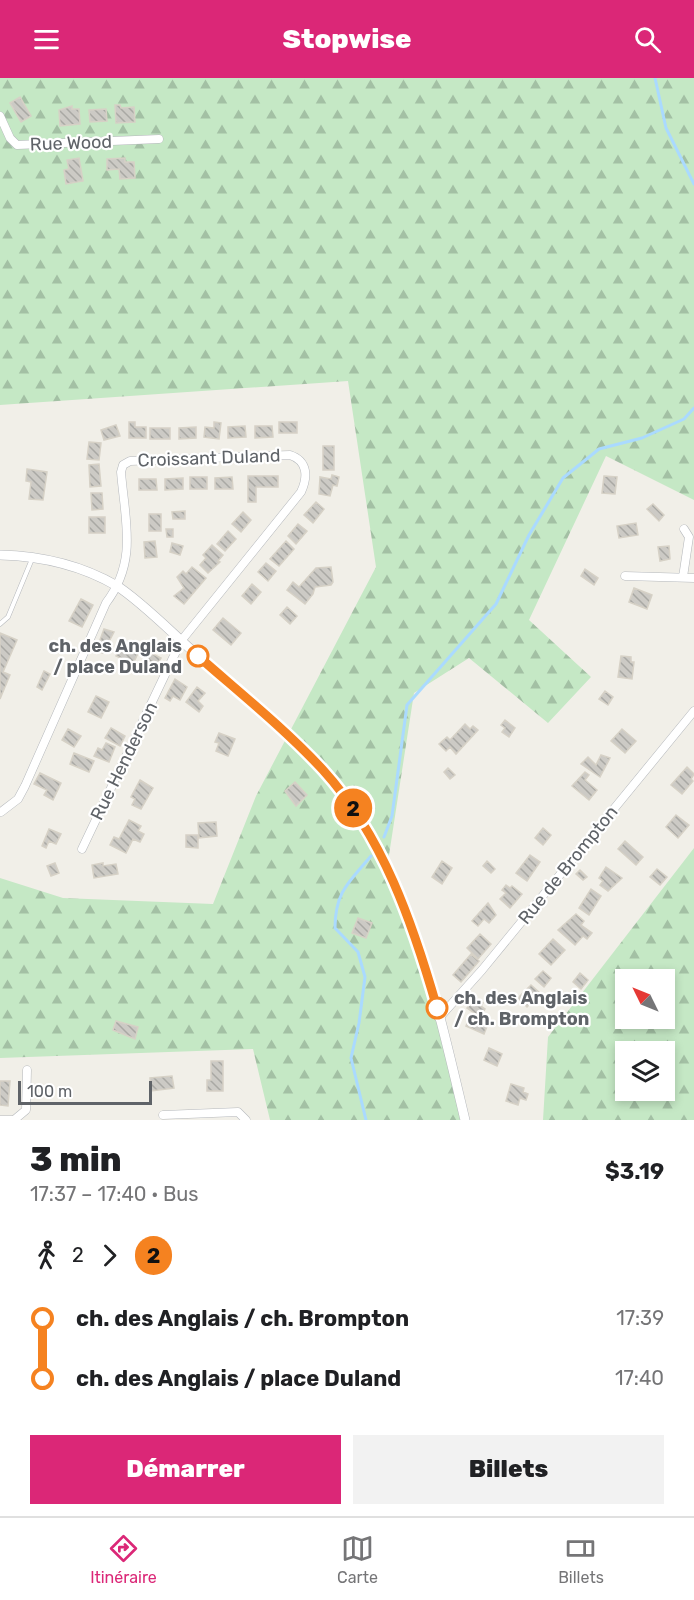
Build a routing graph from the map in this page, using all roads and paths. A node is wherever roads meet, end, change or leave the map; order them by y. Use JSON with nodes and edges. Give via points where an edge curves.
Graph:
{"nodes":[{"id":1,"x":0,"y":116,"type":"edge"},
{"id":2,"x":159,"y":139,"type":"dead end"},
{"id":3,"x":684,"y":529,"type":"dead end"},
{"id":4,"x":0,"y":555,"type":"edge"},
{"id":5,"x":33,"y":556,"type":"junction"},
{"id":6,"x":625,"y":576,"type":"dead end"},
{"id":7,"x":683,"y":577,"type":"junction"},
{"id":8,"x":694,"y":578,"type":"edge"},
{"id":9,"x":118,"y":587,"type":"junction"},
{"id":10,"x":0,"y":624,"type":"edge"},
{"id":11,"x":182,"y":641,"type":"junction"},
{"id":12,"x":694,"y":711,"type":"edge"},
{"id":13,"x":1,"y":812,"type":"edge"},
{"id":14,"x":82,"y":849,"type":"dead end"},
{"id":15,"x":439,"y":1018,"type":"junction"},
{"id":16,"x":27,"y":1070,"type":"dead end"},
{"id":17,"x":163,"y":1115,"type":"dead end"},
{"id":18,"x":0,"y":1120,"type":"edge"},
{"id":19,"x":246,"y":1120,"type":"edge"},
{"id":20,"x":465,"y":1120,"type":"edge"}],
"edges":[{"from":1,"to":2,"type":"street","name":"Rue Wood","via":[[17,145]]},
{"from":3,"to":7,"type":"street","via":[[688,537]]},
{"from":4,"to":5,"type":"street"},
{"from":5,"to":9,"type":"street","via":[[81,570]]},
{"from":5,"to":10,"type":"lane","via":[[8,618]]},
{"from":6,"to":7,"type":"street"},
{"from":7,"to":8,"type":"street"},
{"from":9,"to":11,"type":"street"},
{"from":9,"to":11,"type":"street","name":"Croissant Duland","via":[[127,549],[121,472],[130,460],[290,455],[299,458],[307,481],[301,492]]},
{"from":9,"to":13,"type":"street","via":[[106,603],[25,786],[18,799]]},
{"from":11,"to":14,"type":"street","name":"Rue Henderson"},
{"from":11,"to":15,"type":"street","via":[[306,753],[355,811],[409,916]]},
{"from":12,"to":15,"type":"street","name":"Rue de Brompton"},
{"from":15,"to":20,"type":"street"},
{"from":16,"to":18,"type":"street","via":[[26,1110],[14,1120]]},
{"from":17,"to":19,"type":"street","via":[[238,1112]]}]}
